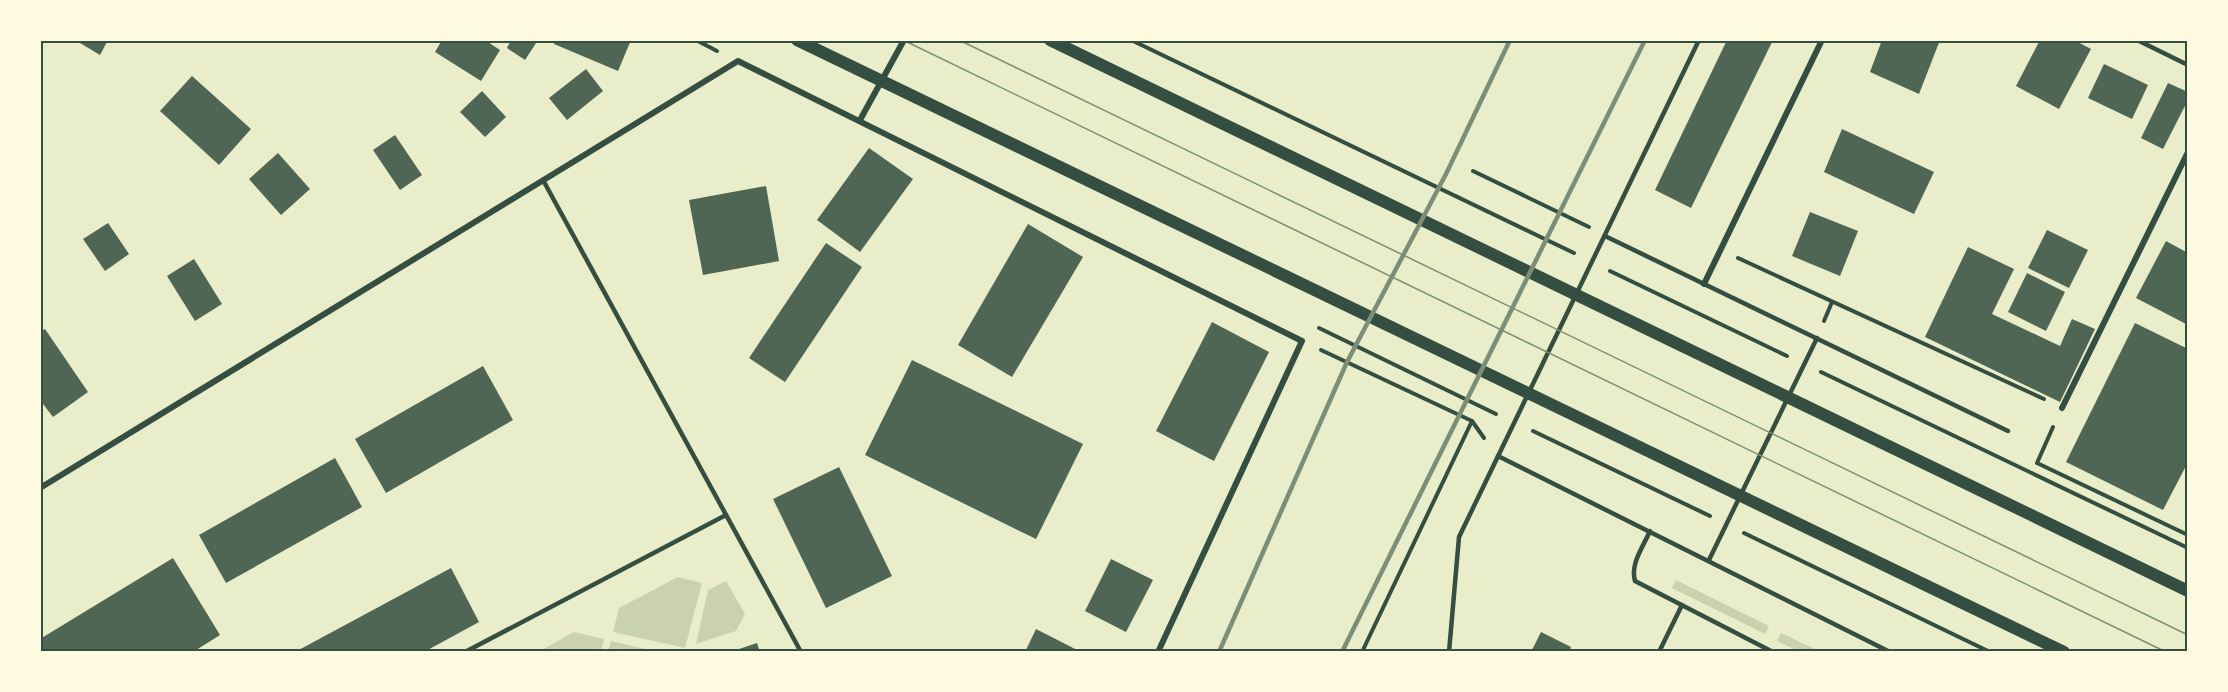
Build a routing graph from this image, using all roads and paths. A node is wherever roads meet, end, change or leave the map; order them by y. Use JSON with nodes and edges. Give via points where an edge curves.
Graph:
{"nodes":[{"id":1,"x":797,"y":40,"type":"edge"},
{"id":2,"x":904,"y":40,"type":"edge"},
{"id":3,"x":1050,"y":40,"type":"edge"},
{"id":4,"x":1131,"y":40,"type":"edge"},
{"id":5,"x":1699,"y":40,"type":"edge"},
{"id":6,"x":1822,"y":40,"type":"edge"},
{"id":7,"x":2137,"y":40,"type":"edge"},
{"id":8,"x":2187,"y":65,"type":"edge"},
{"id":9,"x":860,"y":120,"type":"junction"},
{"id":10,"x":2187,"y":152,"type":"edge"},
{"id":11,"x":1473,"y":171,"type":"dead end"},
{"id":12,"x":543,"y":180,"type":"junction"},
{"id":13,"x":1605,"y":236,"type":"junction"},
{"id":14,"x":1584,"y":258,"type":"dead end"},
{"id":15,"x":1605,"y":268,"type":"dead end"},
{"id":16,"x":1704,"y":284,"type":"junction"},
{"id":17,"x":1313,"y":325,"type":"dead end"},
{"id":18,"x":1817,"y":338,"type":"junction"},
{"id":19,"x":1302,"y":341,"type":"junction"},
{"id":20,"x":1789,"y":357,"type":"dead end"},
{"id":21,"x":1810,"y":367,"type":"dead end"},
{"id":22,"x":2062,"y":408,"type":"dead end"},
{"id":23,"x":1506,"y":418,"type":"dead end"},
{"id":24,"x":1472,"y":421,"type":"junction"},
{"id":25,"x":1528,"y":429,"type":"dead end"},
{"id":26,"x":2008,"y":430,"type":"dead end"},
{"id":27,"x":1498,"y":456,"type":"junction"},
{"id":28,"x":40,"y":488,"type":"edge"},
{"id":29,"x":726,"y":514,"type":"junction"},
{"id":30,"x":1711,"y":517,"type":"dead end"},
{"id":31,"x":1650,"y":531,"type":"junction"},
{"id":32,"x":1743,"y":532,"type":"dead end"},
{"id":33,"x":2187,"y":548,"type":"edge"},
{"id":34,"x":1709,"y":560,"type":"junction"},
{"id":35,"x":2187,"y":591,"type":"edge"},
{"id":36,"x":1682,"y":605,"type":"junction"},
{"id":37,"x":465,"y":651,"type":"edge"},
{"id":38,"x":801,"y":651,"type":"edge"},
{"id":39,"x":1158,"y":651,"type":"edge"},
{"id":40,"x":1362,"y":651,"type":"edge"},
{"id":41,"x":1449,"y":651,"type":"edge"},
{"id":42,"x":1659,"y":651,"type":"edge"},
{"id":43,"x":1773,"y":651,"type":"edge"},
{"id":44,"x":1890,"y":651,"type":"edge"},
{"id":45,"x":1990,"y":651,"type":"edge"},
{"id":46,"x":2064,"y":651,"type":"edge"}],
"edges":[{"from":1,"to":46,"type":"main road"},
{"from":2,"to":9,"type":"street"},
{"from":3,"to":35,"type":"main road"},
{"from":4,"to":14,"type":"path"},
{"from":5,"to":13,"type":"lane"},
{"from":6,"to":16,"type":"street"},
{"from":7,"to":8,"type":"lane"},
{"from":9,"to":12,"type":"street","via":[[738,61]]},
{"from":9,"to":19,"type":"street"},
{"from":10,"to":22,"type":"street"},
{"from":11,"to":13,"type":"path"},
{"from":12,"to":28,"type":"street"},
{"from":12,"to":29,"type":"lane"},
{"from":13,"to":16,"type":"lane"},
{"from":13,"to":27,"type":"lane"},
{"from":15,"to":20,"type":"path"},
{"from":16,"to":18,"type":"lane"},
{"from":17,"to":23,"type":"path"},
{"from":18,"to":26,"type":"lane"},
{"from":18,"to":34,"type":"lane"},
{"from":19,"to":24,"type":"path"},
{"from":19,"to":39,"type":"street"},
{"from":21,"to":33,"type":"path"},
{"from":24,"to":27,"type":"path"},
{"from":24,"to":40,"type":"path"},
{"from":25,"to":30,"type":"path"},
{"from":27,"to":31,"type":"lane"},
{"from":27,"to":41,"type":"lane","via":[[1459,537]]},
{"from":29,"to":37,"type":"lane"},
{"from":29,"to":38,"type":"lane"},
{"from":31,"to":34,"type":"lane"},
{"from":31,"to":36,"type":"lane","via":[[1632,572],[1635,581]]},
{"from":32,"to":45,"type":"path"},
{"from":34,"to":44,"type":"lane"},
{"from":36,"to":42,"type":"lane"},
{"from":36,"to":43,"type":"lane"}]}
